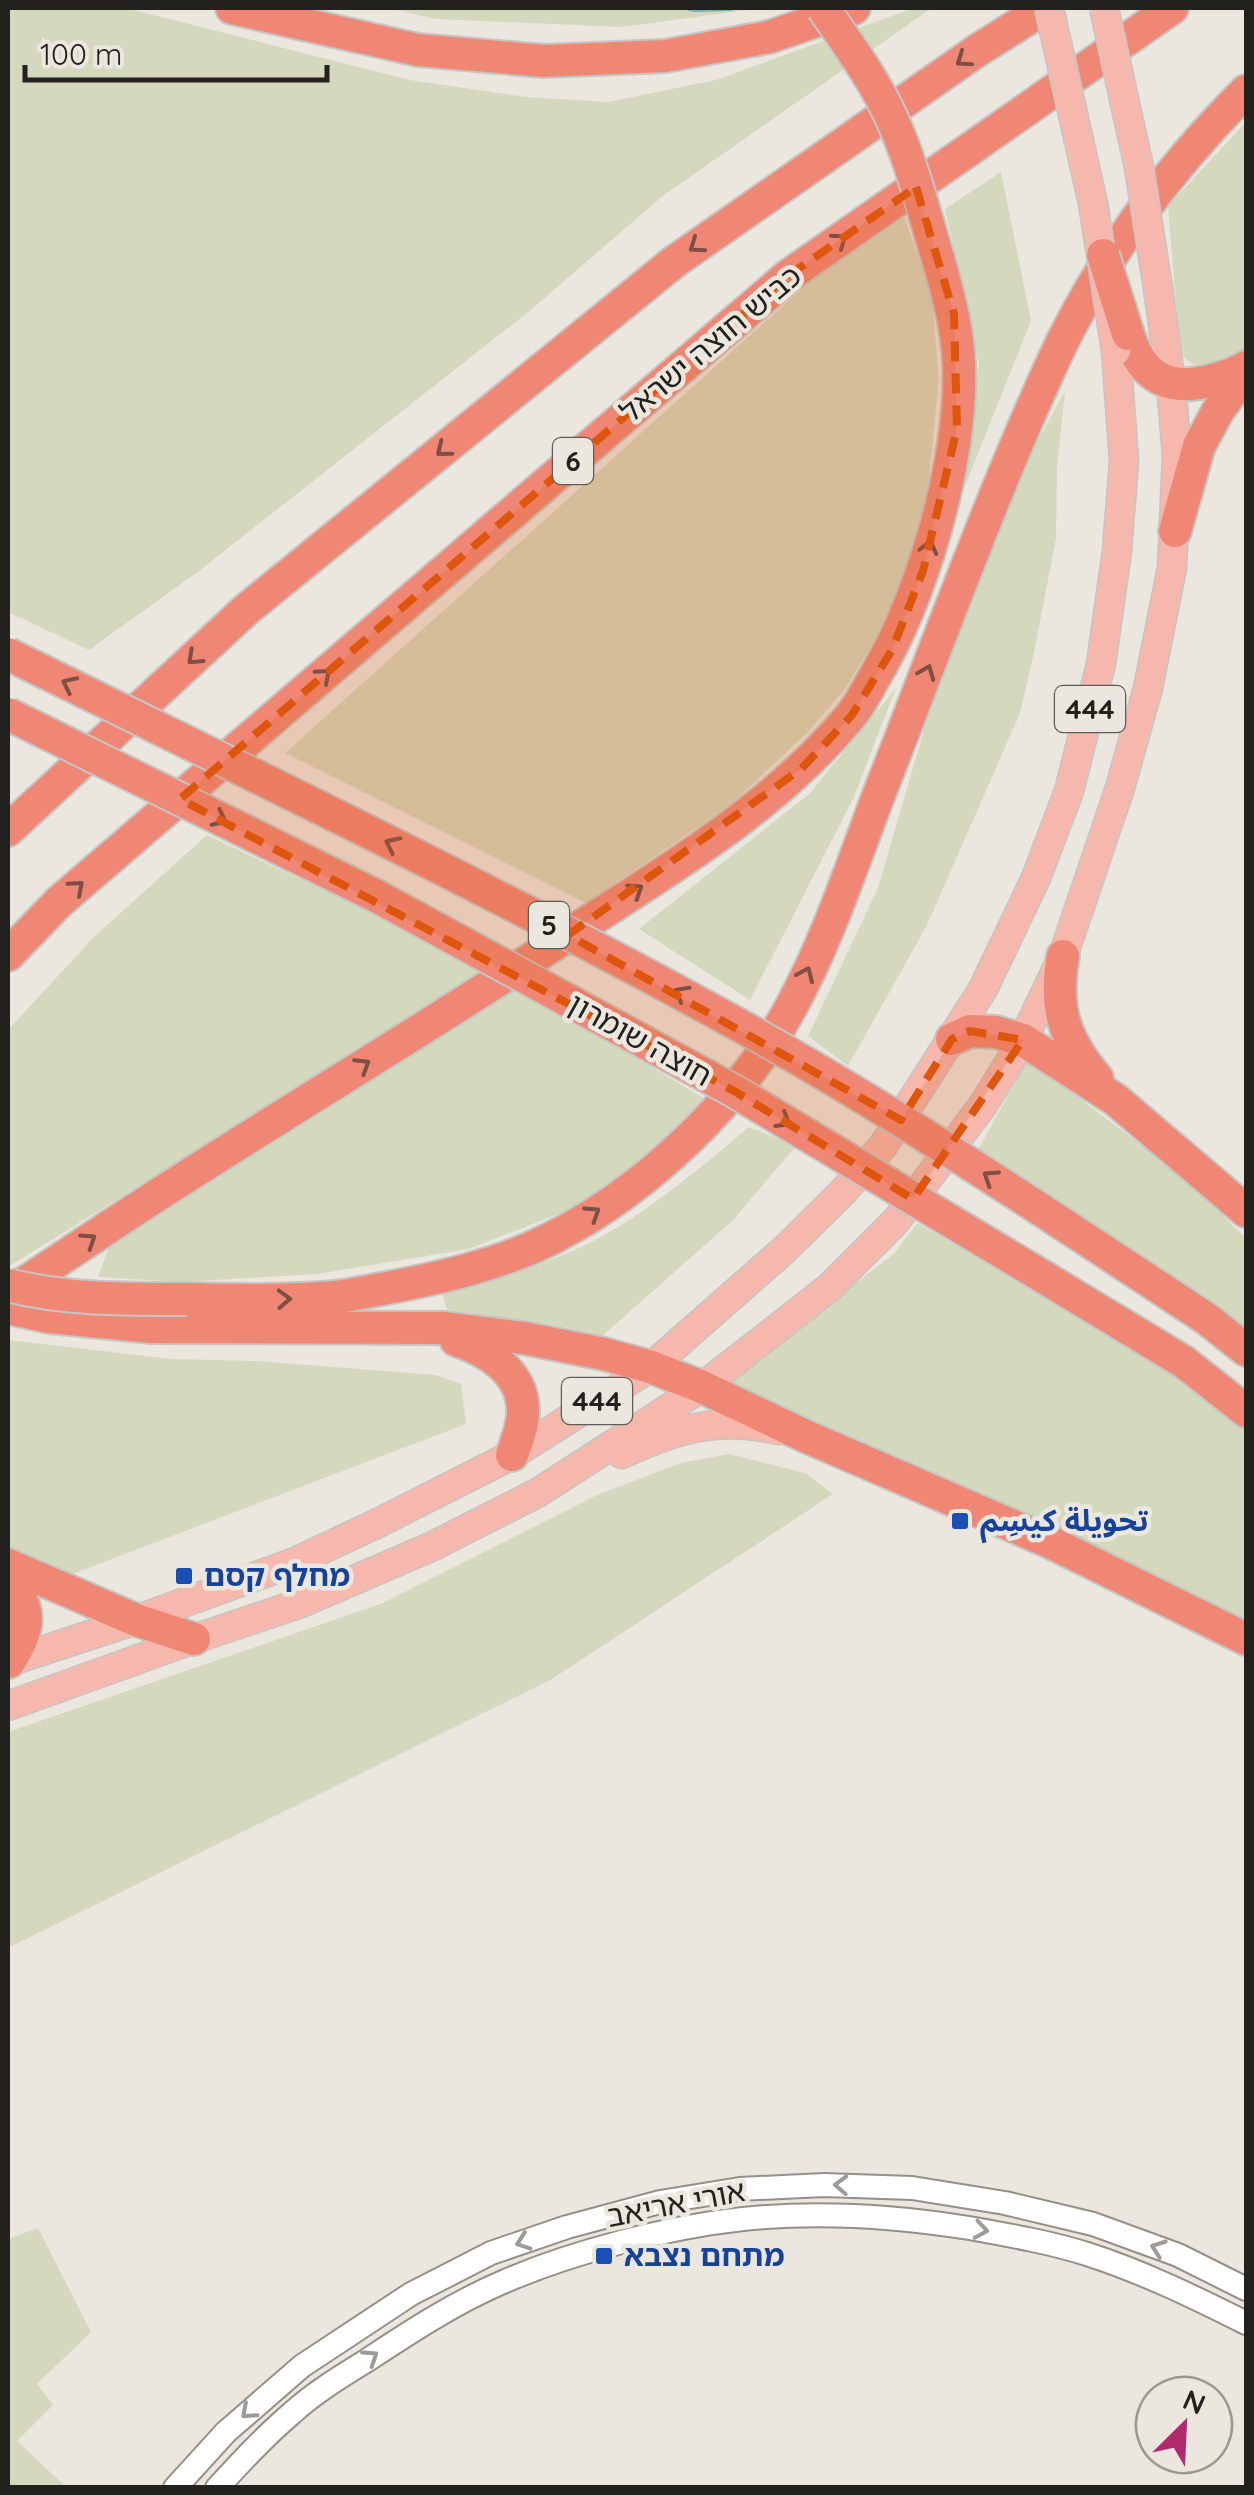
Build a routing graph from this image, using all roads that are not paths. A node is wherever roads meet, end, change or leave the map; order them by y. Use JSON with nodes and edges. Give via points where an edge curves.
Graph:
{"nodes":[{"id":1,"x":232,"y":8,"type":"edge"},
{"id":2,"x":822,"y":8,"type":"edge"},
{"id":3,"x":854,"y":8,"type":"edge"},
{"id":4,"x":1047,"y":8,"type":"edge"},
{"id":5,"x":1104,"y":8,"type":"edge"},
{"id":6,"x":1172,"y":8,"type":"edge"},
{"id":7,"x":1246,"y":91,"type":"edge"},
{"id":8,"x":1103,"y":256,"type":"joint"},
{"id":9,"x":1122,"y":342,"type":"junction"},
{"id":10,"x":1246,"y":369,"type":"edge"},
{"id":11,"x":1171,"y":384,"type":"junction"},
{"id":12,"x":1174,"y":531,"type":"junction"},
{"id":13,"x":8,"y":654,"type":"edge"},
{"id":14,"x":8,"y":714,"type":"edge"},
{"id":15,"x":8,"y":830,"type":"edge"},
{"id":16,"x":8,"y":955,"type":"edge"},
{"id":17,"x":1063,"y":956,"type":"junction"},
{"id":18,"x":952,"y":1040,"type":"junction"},
{"id":19,"x":1023,"y":1040,"type":"junction"},
{"id":20,"x":1116,"y":1100,"type":"junction"},
{"id":21,"x":1246,"y":1210,"type":"edge"},
{"id":22,"x":8,"y":1285,"type":"edge"},
{"id":23,"x":8,"y":1294,"type":"edge"},
{"id":24,"x":8,"y":1308,"type":"edge"},
{"id":25,"x":186,"y":1314,"type":"junction"},
{"id":26,"x":388,"y":1328,"type":"junction"},
{"id":27,"x":1246,"y":1350,"type":"edge"},
{"id":28,"x":650,"y":1367,"type":"junction"},
{"id":29,"x":702,"y":1387,"type":"junction"},
{"id":30,"x":1246,"y":1411,"type":"edge"},
{"id":31,"x":805,"y":1436,"type":"junction"},
{"id":32,"x":512,"y":1454,"type":"junction"},
{"id":33,"x":538,"y":1492,"type":"junction"},
{"id":34,"x":8,"y":1565,"type":"edge"},
{"id":35,"x":8,"y":1582,"type":"edge"},
{"id":36,"x":136,"y":1620,"type":"junction"},
{"id":37,"x":194,"y":1639,"type":"junction"},
{"id":38,"x":1246,"y":1639,"type":"edge"},
{"id":39,"x":8,"y":1662,"type":"edge"},
{"id":40,"x":8,"y":1706,"type":"edge"},
{"id":41,"x":1246,"y":2289,"type":"edge"},
{"id":42,"x":1246,"y":2322,"type":"edge"},
{"id":43,"x":175,"y":2488,"type":"edge"},
{"id":44,"x":217,"y":2488,"type":"edge"}],
"edges":[{"from":1,"to":3,"type":"highway","via":[[418,50],[544,61],[666,56],[769,37]]},
{"from":23,"to":2,"type":"highway","one_way":true,"bridge":true,"via":[[661,874],[763,802],[852,715],[892,650],[923,570],[956,429],[959,363],[954,314],[892,118]]},
{"from":4,"to":8,"type":"main road","bridge":true},
{"from":4,"to":15,"type":"highway","one_way":true,"via":[[674,262],[247,609]]},
{"from":5,"to":11,"type":"main road","number":"444","bridge":true,"via":[[1139,167]]},
{"from":16,"to":6,"type":"highway","name":"כביש חוצה ישראל","number":"6","one_way":true,"via":[[59,902],[788,276]]},
{"from":25,"to":7,"type":"highway","one_way":true,"via":[[467,1272],[551,1239],[648,1174],[720,1104],[790,1010],[1004,476],[1081,306],[1121,240]]},
{"from":8,"to":9,"type":"highway","bridge":true},
{"from":9,"to":11,"type":"highway"},
{"from":9,"to":18,"type":"main road","number":"444","via":[[1124,461],[1101,664],[1069,790],[1036,878]]},
{"from":10,"to":11,"type":"highway"},
{"from":10,"to":12,"type":"highway","via":[[1199,446]]},
{"from":11,"to":12,"type":"main road","number":"444"},
{"from":12,"to":17,"type":"main road","number":"444","via":[[1148,688]]},
{"from":27,"to":13,"type":"highway","name":"חוצה שומרון","number":"5","one_way":true,"bridge":true,"via":[[925,1133],[699,1003]]},
{"from":14,"to":30,"type":"highway","name":"חוצה שומרון","number":"5","one_way":true,"bridge":true,"via":[[378,897],[700,1072],[1184,1362]]},
{"from":17,"to":19,"type":"main road","number":"444"},
{"from":17,"to":20,"type":"highway","via":[[1064,1026]]},
{"from":18,"to":19,"type":"highway","via":[[970,1031]]},
{"from":18,"to":28,"type":"main road","number":"444","via":[[883,1146],[842,1193]]},
{"from":19,"to":20,"type":"highway"},
{"from":19,"to":29,"type":"main road","number":"444","via":[[896,1220],[830,1287]]},
{"from":20,"to":21,"type":"highway"},
{"from":22,"to":25,"type":"highway","bridge":true},
{"from":24,"to":25,"type":"highway","via":[[99,1323]]},
{"from":25,"to":26,"type":"highway"},
{"from":26,"to":28,"type":"highway","via":[[524,1338]]},
{"from":26,"to":32,"type":"highway","via":[[470,1345],[511,1374],[524,1409]]},
{"from":28,"to":29,"type":"highway"},
{"from":28,"to":32,"type":"main road","number":"444"},
{"from":29,"to":31,"type":"highway"},
{"from":29,"to":33,"type":"main road","number":"444"},
{"from":31,"to":33,"type":"main road","via":[[732,1423],[686,1429]]},
{"from":31,"to":38,"type":"highway","via":[[1050,1542]]},
{"from":32,"to":36,"type":"main road","number":"444","via":[[295,1562]]},
{"from":33,"to":37,"type":"main road","number":"444","via":[[301,1603]]},
{"from":34,"to":36,"type":"highway"},
{"from":35,"to":39,"type":"highway","via":[[26,1618]]},
{"from":36,"to":37,"type":"highway"},
{"from":36,"to":39,"type":"main road","number":"444"},
{"from":37,"to":40,"type":"main road","number":"444"},
{"from":41,"to":43,"type":"street","name":"אורי אריאב","one_way":true,"via":[[1093,2224],[912,2188],[740,2188],[660,2202],[491,2254],[411,2294],[302,2366],[226,2432]]},
{"from":44,"to":42,"type":"street","name":"אורי אריאב","one_way":true,"via":[[294,2411],[426,2320],[503,2282],[594,2251],[744,2219],[909,2218],[998,2233],[1084,2253]]}]}
